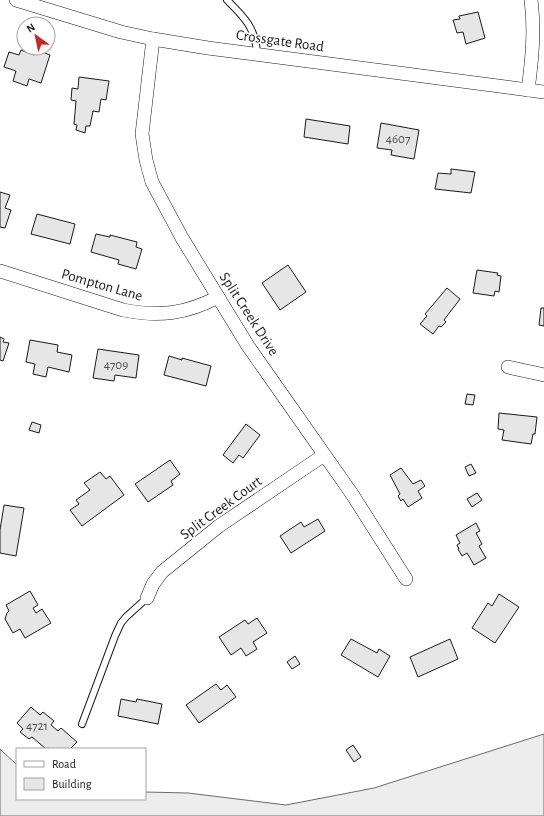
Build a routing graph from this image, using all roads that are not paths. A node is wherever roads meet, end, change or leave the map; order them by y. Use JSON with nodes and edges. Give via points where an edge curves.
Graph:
{"nodes":[{"id":1,"x":16,"y":0,"type":"edge"},
{"id":2,"x":227,"y":0,"type":"edge"},
{"id":3,"x":531,"y":0,"type":"edge"},
{"id":4,"x":153,"y":39,"type":"junction"},
{"id":5,"x":257,"y":54,"type":"junction"},
{"id":6,"x":528,"y":90,"type":"junction"},
{"id":7,"x":544,"y":92,"type":"edge"},
{"id":8,"x":0,"y":271,"type":"edge"},
{"id":9,"x":218,"y":297,"type":"junction"},
{"id":10,"x":508,"y":367,"type":"dead end"},
{"id":11,"x":544,"y":375,"type":"edge"},
{"id":12,"x":324,"y":454,"type":"junction"},
{"id":13,"x":406,"y":579,"type":"dead end"},
{"id":14,"x":147,"y":598,"type":"joint"},
{"id":15,"x":82,"y":724,"type":"dead end"}],
"edges":[{"from":1,"to":4,"type":"street","name":"Crossgate Road","via":[[83,22]]},
{"from":2,"to":5,"type":"lane","via":[[253,30]]},
{"from":3,"to":6,"type":"street","via":[[532,59]]},
{"from":4,"to":5,"type":"street","name":"Crossgate Road"},
{"from":4,"to":9,"type":"street","name":"Split Creek Drive","via":[[142,134],[146,160],[152,182],[173,222]]},
{"from":5,"to":6,"type":"street","name":"Crossgate Road"},
{"from":6,"to":7,"type":"street","name":"Crossgate Road"},
{"from":8,"to":9,"type":"street","name":"Pompton Lane","via":[[143,314],[184,311]]},
{"from":9,"to":12,"type":"street","name":"Split Creek Drive","via":[[248,346]]},
{"from":10,"to":11,"type":"street"},
{"from":12,"to":13,"type":"street","name":"Split Creek Drive"},
{"from":12,"to":14,"type":"street","name":"Split Creek Court","via":[[219,526],[162,572]]},
{"from":14,"to":15,"type":"lane","via":[[121,623]]}]}
